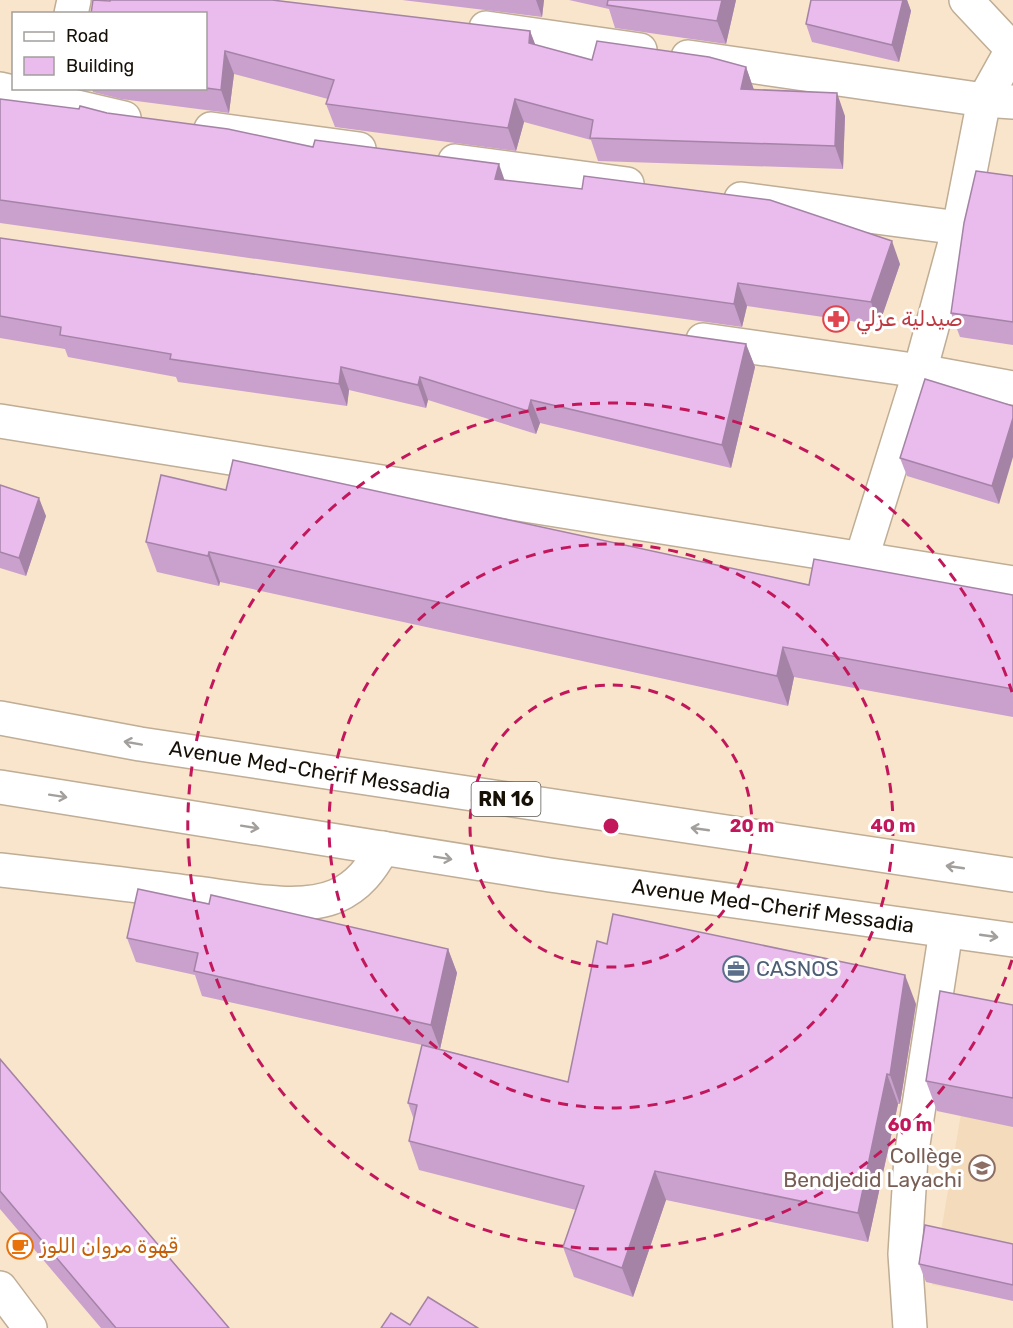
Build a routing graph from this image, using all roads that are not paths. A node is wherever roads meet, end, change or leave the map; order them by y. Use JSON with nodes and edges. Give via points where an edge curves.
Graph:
{"nodes":[{"id":1,"x":966,"y":0,"type":"edge"},
{"id":2,"x":454,"y":24,"type":"edge"},
{"id":3,"x":1012,"y":49,"type":"edge"},
{"id":4,"x":0,"y":89,"type":"edge"},
{"id":5,"x":52,"y":95,"type":"edge"},
{"id":6,"x":999,"y":101,"type":"edge"},
{"id":7,"x":391,"y":153,"type":"edge"},
{"id":8,"x":426,"y":158,"type":"edge"},
{"id":9,"x":651,"y":187,"type":"edge"},
{"id":10,"x":710,"y":195,"type":"edge"},
{"id":11,"x":959,"y":228,"type":"junction"},
{"id":12,"x":672,"y":336,"type":"edge"},
{"id":13,"x":920,"y":371,"type":"junction"},
{"id":14,"x":1013,"y":388,"type":"edge"},
{"id":15,"x":0,"y":421,"type":"edge"},
{"id":16,"x":862,"y":557,"type":"junction"},
{"id":17,"x":1013,"y":583,"type":"edge"},
{"id":18,"x":0,"y":718,"type":"edge"},
{"id":19,"x":0,"y":788,"type":"edge"},
{"id":20,"x":383,"y":848,"type":"junction"},
{"id":21,"x":0,"y":870,"type":"edge"},
{"id":22,"x":1013,"y":875,"type":"edge"},
{"id":23,"x":946,"y":931,"type":"junction"},
{"id":24,"x":1013,"y":940,"type":"edge"},
{"id":25,"x":0,"y":1288,"type":"edge"},
{"id":26,"x":30,"y":1328,"type":"edge"},
{"id":27,"x":910,"y":1328,"type":"edge"}],
"edges":[{"from":1,"to":3,"type":"main road"},
{"from":2,"to":6,"type":"main road"},
{"from":3,"to":6,"type":"main road"},
{"from":4,"to":5,"type":"main road"},
{"from":5,"to":7,"type":"main road","via":[[166,123]]},
{"from":6,"to":11,"type":"main road"},
{"from":8,"to":9,"type":"main road"},
{"from":10,"to":11,"type":"main road"},
{"from":11,"to":13,"type":"main road"},
{"from":12,"to":13,"type":"main road"},
{"from":13,"to":14,"type":"main road"},
{"from":13,"to":16,"type":"main road"},
{"from":15,"to":16,"type":"main road"},
{"from":16,"to":17,"type":"main road"},
{"from":22,"to":18,"type":"main road","name":"Avenue Med-Cherif Messadia","number":"RN 16","one_way":true,"via":[[140,744]]},
{"from":19,"to":20,"type":"main road","name":"Avenue Med-Cherif Messadia","one_way":true},
{"from":20,"to":21,"type":"main road","via":[[372,868],[355,885],[335,897],[313,903]]},
{"from":20,"to":23,"type":"main road","name":"Avenue Med-Cherif Messadia","one_way":true},
{"from":23,"to":24,"type":"main road","name":"Avenue Med-Cherif Messadia","one_way":true},
{"from":23,"to":27,"type":"main road","via":[[911,1156],[905,1254]]},
{"from":25,"to":26,"type":"main road"}]}
